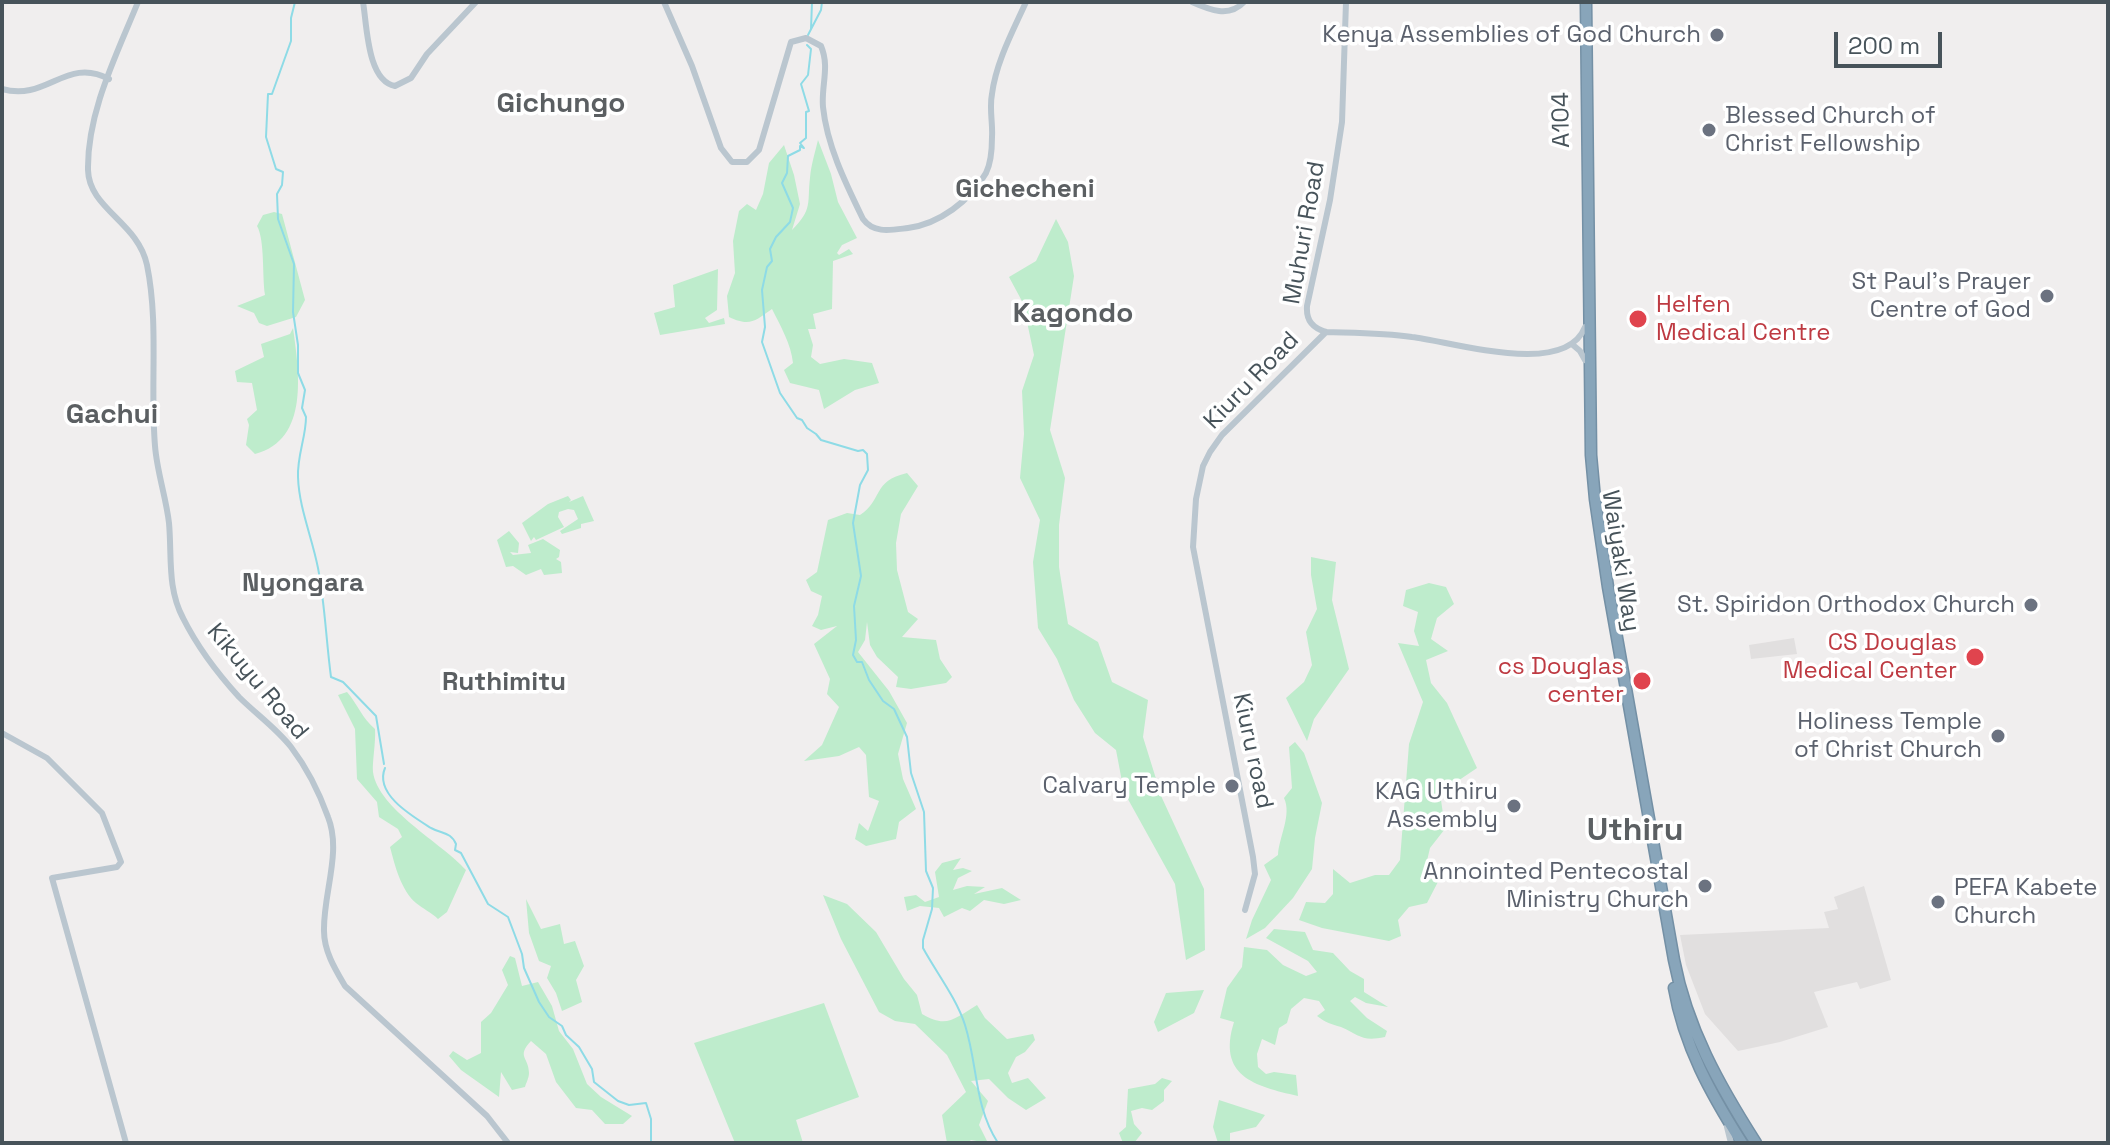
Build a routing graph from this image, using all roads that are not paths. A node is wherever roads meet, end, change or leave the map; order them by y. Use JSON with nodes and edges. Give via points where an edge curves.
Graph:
{"nodes":[{"id":1,"x":138,"y":2,"type":"edge"},
{"id":2,"x":363,"y":2,"type":"edge"},
{"id":3,"x":476,"y":2,"type":"edge"},
{"id":4,"x":664,"y":2,"type":"edge"},
{"id":5,"x":1026,"y":2,"type":"edge"},
{"id":6,"x":1192,"y":2,"type":"edge"},
{"id":7,"x":1244,"y":2,"type":"edge"},
{"id":8,"x":1346,"y":2,"type":"edge"},
{"id":9,"x":1583,"y":2,"type":"edge"},
{"id":10,"x":109,"y":79,"type":"junction"},
{"id":11,"x":2,"y":89,"type":"edge"},
{"id":12,"x":1586,"y":253,"type":"junction"},
{"id":13,"x":1585,"y":327,"type":"junction"},
{"id":14,"x":1326,"y":332,"type":"junction"},
{"id":15,"x":1573,"y":345,"type":"junction"},
{"id":16,"x":1585,"y":360,"type":"junction"},
{"id":17,"x":1204,"y":600,"type":"joint"},
{"id":18,"x":2,"y":733,"type":"edge"},
{"id":19,"x":1245,"y":910,"type":"dead end"},
{"id":20,"x":1691,"y":1052,"type":"junction"},
{"id":21,"x":1711,"y":1080,"type":"junction"},
{"id":22,"x":1729,"y":1142,"type":"edge"},
{"id":23,"x":126,"y":1143,"type":"edge"},
{"id":24,"x":508,"y":1143,"type":"edge"},
{"id":25,"x":1742,"y":1143,"type":"edge"},
{"id":26,"x":1756,"y":1143,"type":"edge"}],
"edges":[{"from":1,"to":10,"type":"main road","name":"Kikuyu Road"},
{"from":2,"to":3,"type":"main road","via":[[368,46],[378,74],[390,85],[411,78]]},
{"from":4,"to":5,"type":"main road","via":[[721,148],[732,162],[752,159],[763,142],[791,42],[806,38],[821,46],[827,61],[823,99],[830,138],[863,219],[882,230],[913,227],[943,216],[987,171],[995,79]]},
{"from":6,"to":7,"type":"main road","via":[[1224,12]]},
{"from":8,"to":14,"type":"main road","name":"Muhuri Road","via":[[1342,122],[1307,306],[1314,328]]},
{"from":9,"to":12,"type":"highway"},
{"from":10,"to":11,"type":"main road","via":[[84,71],[32,90]]},
{"from":10,"to":24,"type":"main road","name":"Kikuyu Road","via":[[94,123],[88,172],[103,204],[137,238],[148,269],[155,447],[169,520],[174,601],[212,662],[292,749],[321,797],[333,838],[323,928],[339,976],[352,994],[487,1116]]},
{"from":12,"to":13,"type":"highway","name":"Waiyaki Way"},
{"from":12,"to":21,"type":"highway","name":"Waiyaki Way","via":[[1591,439],[1608,587],[1677,972]]},
{"from":13,"to":15,"type":"main road"},
{"from":13,"to":16,"type":"highway","name":"Waiyaki Way"},
{"from":14,"to":15,"type":"main road","name":"Muhuri Road","via":[[1382,334],[1525,355]]},
{"from":14,"to":17,"type":"main road","name":"Kiuru Road","via":[[1222,435],[1206,459],[1192,540]]},
{"from":15,"to":16,"type":"main road"},
{"from":16,"to":20,"type":"highway","name":"Waiyaki Way","via":[[1593,533],[1675,995]]},
{"from":17,"to":19,"type":"main road","name":"Kiuru road","via":[[1249,825],[1255,874]]},
{"from":18,"to":23,"type":"main road","via":[[47,758],[96,806],[121,862],[52,878]]},
{"from":20,"to":21,"type":"highway","name":"Waiyaki Way"},
{"from":20,"to":22,"type":"main road","via":[[1728,1129]]},
{"from":21,"to":25,"type":"highway","name":"Waiyaki Way"},
{"from":21,"to":26,"type":"highway","name":"Waiyaki Way"}]}
